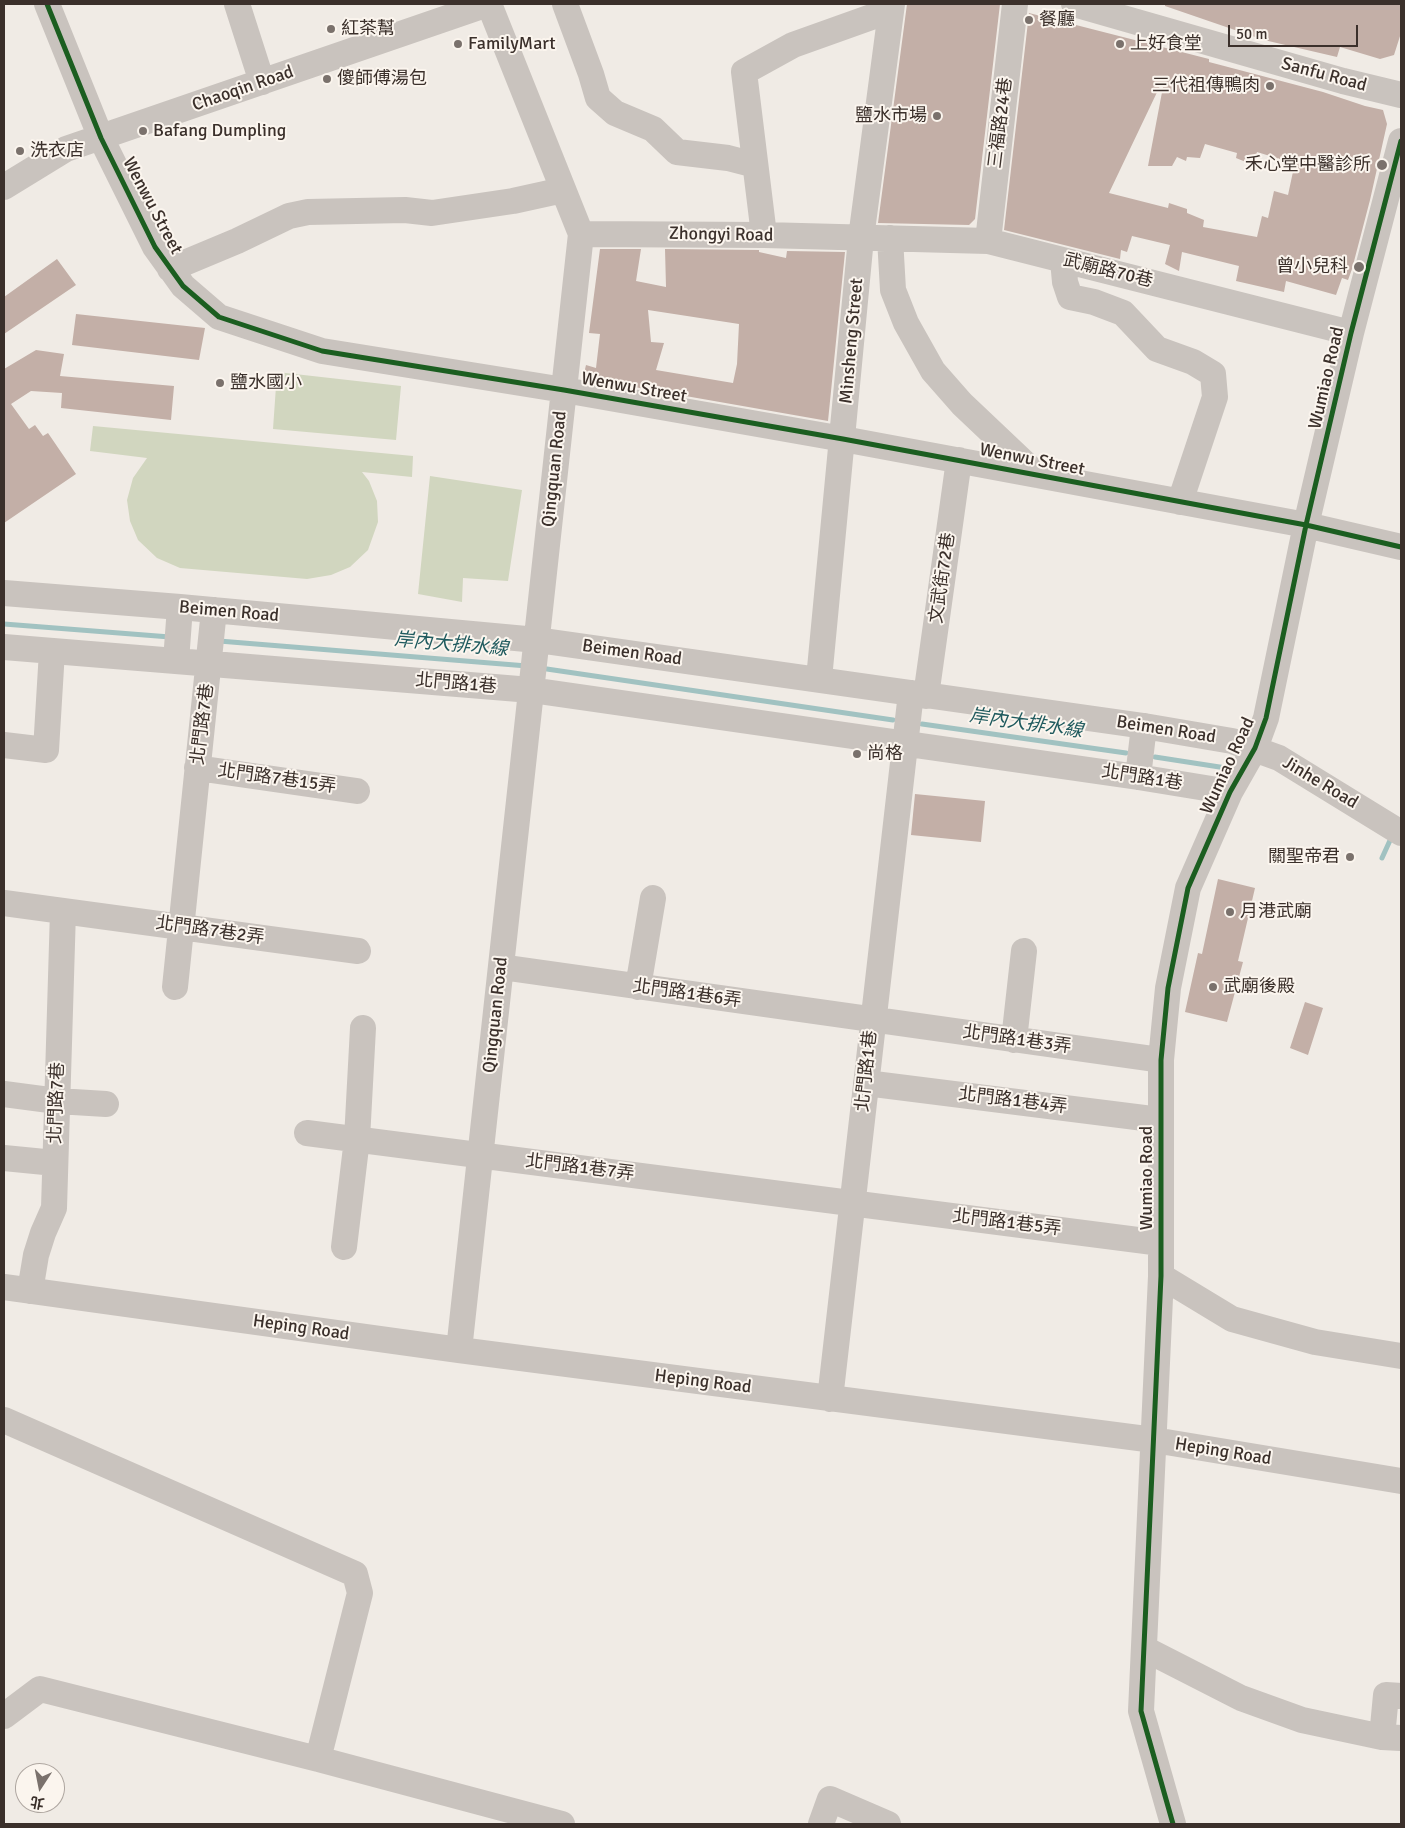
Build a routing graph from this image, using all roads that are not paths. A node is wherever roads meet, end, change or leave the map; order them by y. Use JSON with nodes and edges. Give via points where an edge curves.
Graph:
{"nodes":[{"id":1,"x":47,"y":4,"type":"edge"},
{"id":2,"x":238,"y":4,"type":"edge"},
{"id":3,"x":489,"y":4,"type":"edge"},
{"id":4,"x":565,"y":4,"type":"edge"},
{"id":5,"x":1015,"y":4,"type":"edge"},
{"id":6,"x":1074,"y":4,"type":"edge"},
{"id":7,"x":891,"y":7,"type":"edge"},
{"id":8,"x":262,"y":82,"type":"junction"},
{"id":9,"x":1401,"y":94,"type":"edge"},
{"id":10,"x":100,"y":138,"type":"junction"},
{"id":11,"x":1401,"y":141,"type":"edge"},
{"id":12,"x":755,"y":164,"type":"junction"},
{"id":13,"x":4,"y":187,"type":"edge"},
{"id":14,"x":563,"y":190,"type":"junction"},
{"id":15,"x":581,"y":234,"type":"junction"},
{"id":16,"x":764,"y":235,"type":"junction"},
{"id":17,"x":862,"y":238,"type":"junction"},
{"id":18,"x":890,"y":238,"type":"junction"},
{"id":19,"x":988,"y":241,"type":"junction"},
{"id":20,"x":1063,"y":260,"type":"junction"},
{"id":21,"x":170,"y":269,"type":"junction"},
{"id":22,"x":1351,"y":333,"type":"junction"},
{"id":23,"x":564,"y":390,"type":"junction"},
{"id":24,"x":843,"y":439,"type":"junction"},
{"id":25,"x":959,"y":460,"type":"junction"},
{"id":26,"x":1037,"y":475,"type":"junction"},
{"id":27,"x":1180,"y":502,"type":"junction"},
{"id":28,"x":1306,"y":525,"type":"junction"},
{"id":29,"x":1401,"y":547,"type":"edge"},
{"id":30,"x":4,"y":593,"type":"edge"},
{"id":31,"x":178,"y":636,"type":"junction"},
{"id":32,"x":212,"y":639,"type":"junction"},
{"id":33,"x":536,"y":646,"type":"junction"},
{"id":34,"x":4,"y":647,"type":"edge"},
{"id":35,"x":52,"y":651,"type":"junction"},
{"id":36,"x":818,"y":679,"type":"junction"},
{"id":37,"x":531,"y":685,"type":"junction"},
{"id":38,"x":919,"y":695,"type":"junction"},
{"id":39,"x":1144,"y":726,"type":"junction"},
{"id":40,"x":905,"y":744,"type":"junction"},
{"id":41,"x":4,"y":745,"type":"edge"},
{"id":42,"x":1255,"y":748,"type":"junction"},
{"id":43,"x":197,"y":768,"type":"junction"},
{"id":44,"x":1138,"y":777,"type":"junction"},
{"id":45,"x":356,"y":791,"type":"dead end"},
{"id":46,"x":1230,"y":792,"type":"junction"},
{"id":47,"x":1392,"y":827,"type":"edge"},
{"id":48,"x":653,"y":898,"type":"dead end"},
{"id":49,"x":4,"y":903,"type":"edge"},
{"id":50,"x":63,"y":911,"type":"junction"},
{"id":51,"x":181,"y":927,"type":"junction"},
{"id":52,"x":358,"y":951,"type":"dead end"},
{"id":53,"x":1024,"y":951,"type":"dead end"},
{"id":54,"x":501,"y":967,"type":"junction"},
{"id":55,"x":175,"y":987,"type":"dead end"},
{"id":56,"x":638,"y":987,"type":"junction"},
{"id":57,"x":873,"y":1020,"type":"junction"},
{"id":58,"x":363,"y":1028,"type":"dead end"},
{"id":59,"x":1014,"y":1040,"type":"junction"},
{"id":60,"x":1161,"y":1060,"type":"junction"},
{"id":61,"x":866,"y":1083,"type":"junction"},
{"id":62,"x":4,"y":1094,"type":"edge"},
{"id":63,"x":57,"y":1101,"type":"junction"},
{"id":64,"x":106,"y":1104,"type":"dead end"},
{"id":65,"x":1160,"y":1120,"type":"junction"},
{"id":66,"x":307,"y":1133,"type":"dead end"},
{"id":67,"x":357,"y":1139,"type":"junction"},
{"id":68,"x":480,"y":1155,"type":"junction"},
{"id":69,"x":4,"y":1158,"type":"edge"},
{"id":70,"x":56,"y":1163,"type":"junction"},
{"id":71,"x":852,"y":1203,"type":"junction"},
{"id":72,"x":1161,"y":1243,"type":"junction"},
{"id":73,"x":344,"y":1247,"type":"dead end"},
{"id":74,"x":1161,"y":1276,"type":"junction"},
{"id":75,"x":4,"y":1287,"type":"edge"},
{"id":76,"x":30,"y":1291,"type":"junction"},
{"id":77,"x":459,"y":1350,"type":"junction"},
{"id":78,"x":1401,"y":1356,"type":"edge"},
{"id":79,"x":830,"y":1399,"type":"junction"},
{"id":80,"x":4,"y":1420,"type":"edge"},
{"id":81,"x":1154,"y":1440,"type":"junction"},
{"id":82,"x":1401,"y":1481,"type":"edge"},
{"id":83,"x":1145,"y":1649,"type":"junction"},
{"id":84,"x":1394,"y":1696,"type":"edge"},
{"id":85,"x":4,"y":1716,"type":"edge"},
{"id":86,"x":1391,"y":1738,"type":"edge"},
{"id":87,"x":318,"y":1759,"type":"junction"},
{"id":88,"x":562,"y":1824,"type":"edge"},
{"id":89,"x":821,"y":1824,"type":"edge"},
{"id":90,"x":888,"y":1824,"type":"edge"},
{"id":91,"x":1173,"y":1824,"type":"edge"}],
"edges":[{"from":1,"to":10,"type":"street","name":"Wenwu Street"},
{"from":2,"to":8,"type":"street"},
{"from":3,"to":8,"type":"street","name":"Chaoqin Road"},
{"from":3,"to":14,"type":"street","name":"Qingquan Road"},
{"from":4,"to":12,"type":"street","via":[[598,98],[615,113],[653,129],[677,152]]},
{"from":5,"to":19,"type":"street","name":"三福路24巷"},
{"from":6,"to":9,"type":"street","name":"Sanfu Road","via":[[1343,81]]},
{"from":7,"to":12,"type":"street","via":[[793,45],[744,72]]},
{"from":7,"to":17,"type":"street","name":"Minsheng Street"},
{"from":8,"to":10,"type":"street","name":"Chaoqin Road"},
{"from":10,"to":13,"type":"street","name":"Chaoqin Road","via":[[66,149]]},
{"from":10,"to":21,"type":"street","name":"Wenwu Street","via":[[154,247]]},
{"from":11,"to":22,"type":"street","name":"Wumiao Road"},
{"from":12,"to":16,"type":"street"},
{"from":14,"to":15,"type":"street","name":"Qingquan Road"},
{"from":14,"to":21,"type":"street","via":[[432,213],[405,210],[308,212],[289,216]]},
{"from":15,"to":16,"type":"street","name":"Zhongyi Road"},
{"from":15,"to":23,"type":"street","name":"Qingquan Road"},
{"from":16,"to":17,"type":"street","name":"Zhongyi Road"},
{"from":17,"to":18,"type":"street","name":"武廟路70巷"},
{"from":17,"to":24,"type":"street","name":"Minsheng Street"},
{"from":18,"to":19,"type":"street","name":"武廟路70巷"},
{"from":18,"to":26,"type":"street","via":[[892,290],[933,371],[962,404]]},
{"from":19,"to":20,"type":"street","name":"武廟路70巷"},
{"from":20,"to":22,"type":"street","name":"武廟路70巷"},
{"from":20,"to":27,"type":"street","via":[[1070,297],[1123,313],[1157,349],[1193,362],[1213,374],[1215,397]]},
{"from":21,"to":23,"type":"street","name":"Wenwu Street","via":[[183,286],[219,317],[322,351]]},
{"from":22,"to":28,"type":"street","name":"Wumiao Road"},
{"from":23,"to":24,"type":"street","name":"Wenwu Street"},
{"from":23,"to":33,"type":"street","name":"Qingquan Road"},
{"from":24,"to":25,"type":"street","name":"Wenwu Street"},
{"from":24,"to":36,"type":"street","name":"Minsheng Street"},
{"from":25,"to":26,"type":"street","name":"Wenwu Street"},
{"from":25,"to":38,"type":"street","name":"文武街72巷"},
{"from":26,"to":27,"type":"street","name":"Wenwu Street"},
{"from":27,"to":28,"type":"street","name":"Wenwu Street"},
{"from":28,"to":29,"type":"street","name":"Wenwu Street"},
{"from":28,"to":42,"type":"street","name":"Wumiao Road","via":[[1266,718]]},
{"from":30,"to":31,"type":"street","name":"Beimen Road"},
{"from":31,"to":32,"type":"street","name":"Beimen Road"},
{"from":31,"to":32,"type":"street","name":"北門路1巷"},
{"from":31,"to":35,"type":"street","name":"北門路1巷"},
{"from":32,"to":33,"type":"street","name":"Beimen Road"},
{"from":32,"to":37,"type":"street","name":"北門路1巷"},
{"from":32,"to":43,"type":"street","name":"北門路7巷"},
{"from":33,"to":36,"type":"street","name":"Beimen Road"},
{"from":33,"to":37,"type":"street","name":"Qingquan Road"},
{"from":34,"to":35,"type":"street","name":"北門路1巷"},
{"from":35,"to":41,"type":"street","via":[[46,750]]},
{"from":36,"to":38,"type":"street","name":"Beimen Road"},
{"from":37,"to":40,"type":"street","name":"北門路1巷"},
{"from":37,"to":54,"type":"street","name":"Qingquan Road"},
{"from":38,"to":39,"type":"street","name":"Beimen Road"},
{"from":38,"to":40,"type":"street","name":"北門路1巷"},
{"from":39,"to":42,"type":"street","name":"Beimen Road"},
{"from":39,"to":44,"type":"street"},
{"from":40,"to":44,"type":"street","name":"北門路1巷"},
{"from":40,"to":57,"type":"street","name":"北門路1巷"},
{"from":42,"to":46,"type":"street","name":"Wumiao Road"},
{"from":42,"to":47,"type":"street","name":"Jinhe Road","via":[[1298,769]]},
{"from":43,"to":45,"type":"street","name":"北門路7巷15弄"},
{"from":43,"to":51,"type":"street","name":"北門路7巷"},
{"from":44,"to":46,"type":"street","name":"北門路1巷"},
{"from":46,"to":60,"type":"street","name":"Wumiao Road","via":[[1188,888],[1168,988]]},
{"from":48,"to":56,"type":"street"},
{"from":49,"to":50,"type":"street","name":"北門路7巷2弄"},
{"from":50,"to":51,"type":"street","name":"北門路7巷2弄"},
{"from":50,"to":63,"type":"street","name":"北門路7巷"},
{"from":51,"to":52,"type":"street","name":"北門路7巷2弄"},
{"from":51,"to":55,"type":"street","name":"北門路7巷"},
{"from":53,"to":59,"type":"street"},
{"from":54,"to":56,"type":"street","name":"北門路1巷6弄"},
{"from":54,"to":68,"type":"street","name":"Qingquan Road"},
{"from":56,"to":57,"type":"street","name":"北門路1巷6弄"},
{"from":57,"to":59,"type":"street","name":"北門路1巷3弄"},
{"from":57,"to":61,"type":"street","name":"北門路1巷"},
{"from":58,"to":67,"type":"street"},
{"from":59,"to":60,"type":"street","name":"北門路1巷3弄"},
{"from":60,"to":65,"type":"street","name":"Wumiao Road"},
{"from":61,"to":65,"type":"street","name":"北門路1巷4弄"},
{"from":61,"to":71,"type":"street","name":"北門路1巷"},
{"from":62,"to":63,"type":"street"},
{"from":63,"to":64,"type":"street"},
{"from":63,"to":70,"type":"street","name":"北門路7巷"},
{"from":65,"to":72,"type":"street","name":"Wumiao Road"},
{"from":66,"to":67,"type":"street","name":"北門路1巷7弄"},
{"from":67,"to":68,"type":"street","name":"北門路1巷7弄"},
{"from":67,"to":73,"type":"street"},
{"from":68,"to":71,"type":"street","name":"北門路1巷7弄"},
{"from":68,"to":77,"type":"street","name":"Qingquan Road"},
{"from":69,"to":70,"type":"street"},
{"from":70,"to":76,"type":"street","name":"北門路7巷","via":[[54,1208],[36,1255]]},
{"from":71,"to":72,"type":"street","name":"北門路1巷5弄"},
{"from":71,"to":79,"type":"street","name":"北門路1巷"},
{"from":72,"to":74,"type":"street","name":"Wumiao Road"},
{"from":74,"to":78,"type":"street","via":[[1232,1319],[1315,1342]]},
{"from":74,"to":81,"type":"street","name":"Wumiao Road"},
{"from":75,"to":76,"type":"street","name":"Heping Road"},
{"from":76,"to":77,"type":"street","name":"Heping Road"},
{"from":77,"to":79,"type":"street","name":"Heping Road"},
{"from":79,"to":81,"type":"street","name":"Heping Road"},
{"from":80,"to":87,"type":"street","via":[[355,1574],[360,1593]]},
{"from":81,"to":82,"type":"street","name":"Heping Road"},
{"from":81,"to":83,"type":"street","name":"Wumiao Road"},
{"from":83,"to":86,"type":"street","via":[[1241,1698],[1302,1720]]},
{"from":83,"to":91,"type":"street","name":"Wumiao Road","via":[[1141,1711]]},
{"from":84,"to":86,"type":"street"},
{"from":85,"to":87,"type":"street","via":[[40,1689]]},
{"from":87,"to":88,"type":"street"},
{"from":89,"to":90,"type":"street","via":[[830,1799]]}]}
